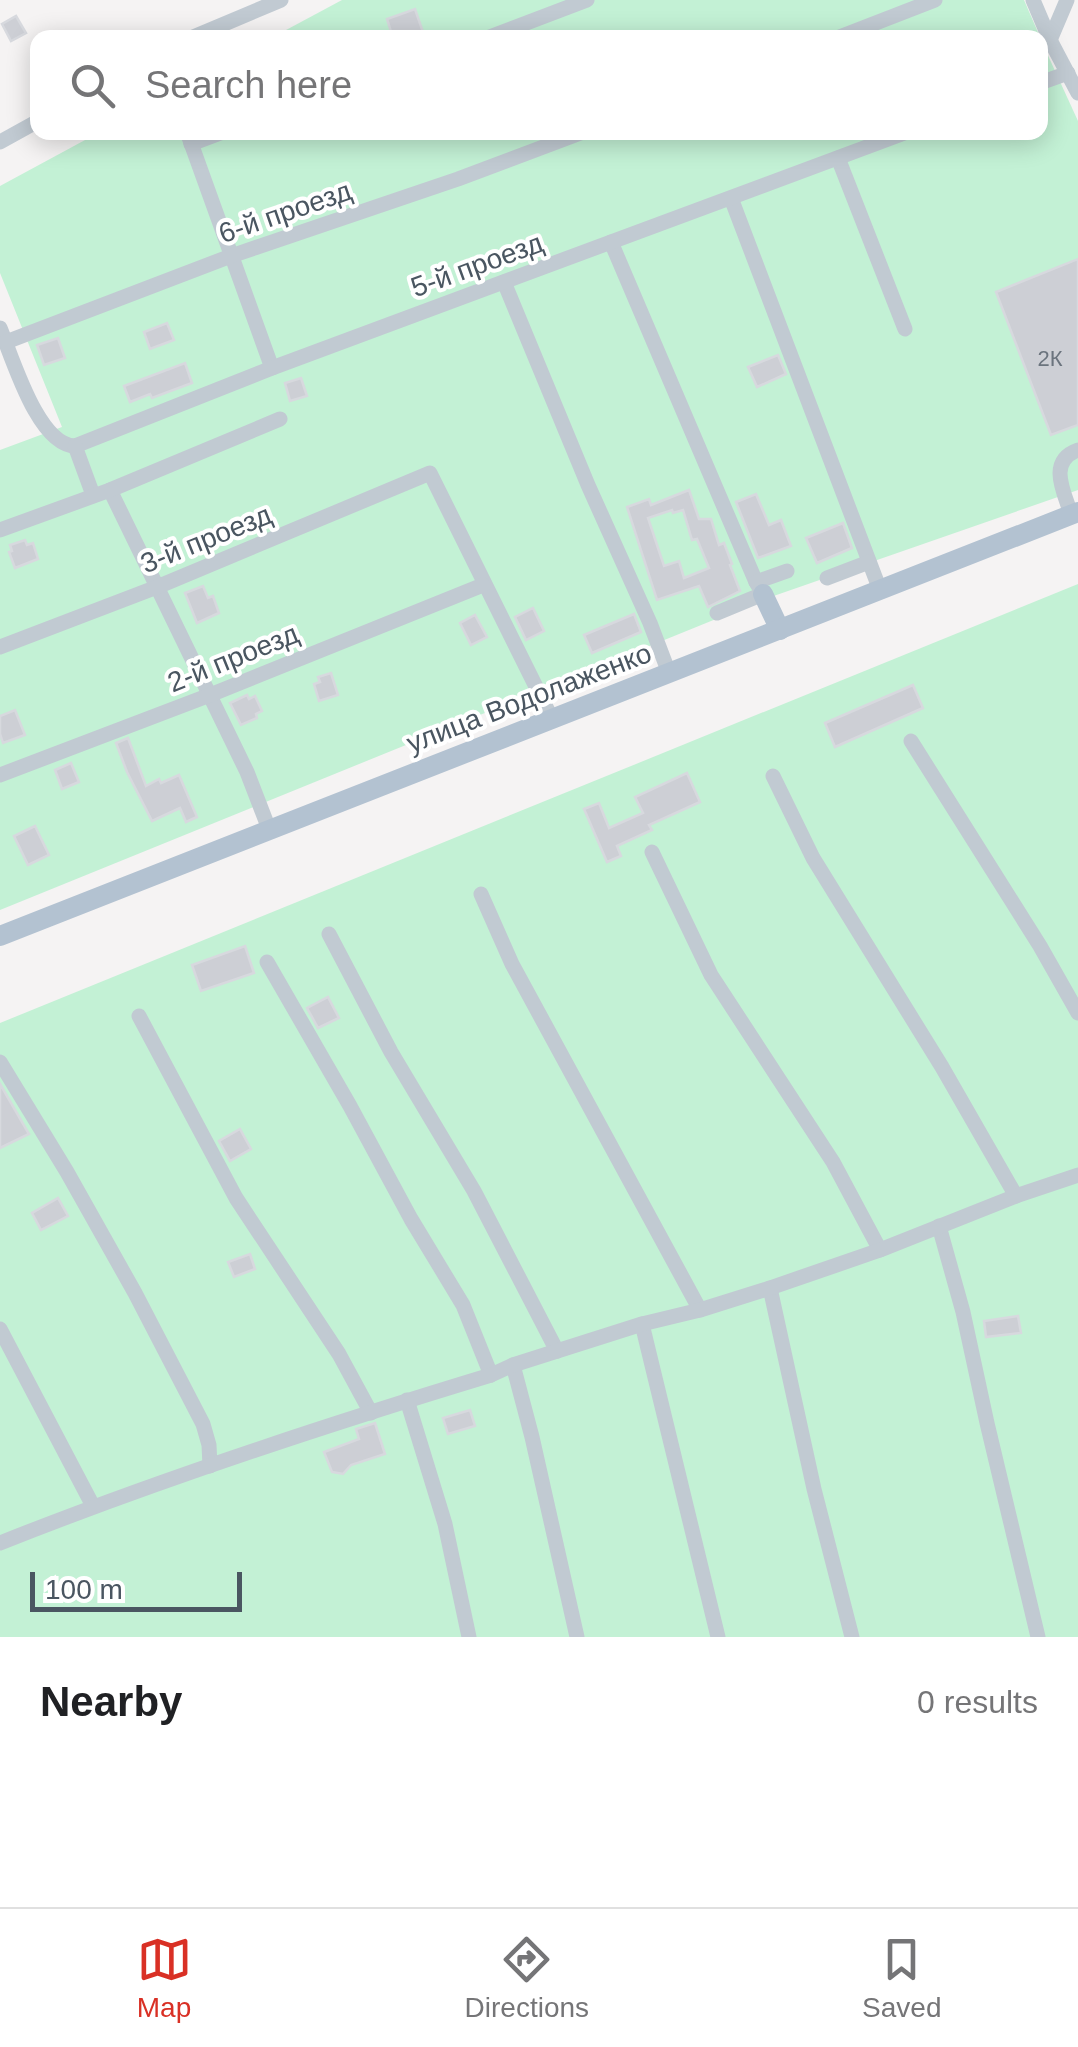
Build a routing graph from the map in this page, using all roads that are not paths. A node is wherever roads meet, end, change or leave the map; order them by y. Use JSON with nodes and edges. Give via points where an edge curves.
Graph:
{"nodes":[{"id":1,"x":281,"y":0,"type":"edge"},
{"id":2,"x":587,"y":0,"type":"edge"},
{"id":3,"x":935,"y":0,"type":"edge"},
{"id":4,"x":1032,"y":0,"type":"edge"},
{"id":5,"x":1067,"y":0,"type":"edge"},
{"id":6,"x":210,"y":30,"type":"edge"},
{"id":7,"x":509,"y":30,"type":"edge"},
{"id":8,"x":857,"y":30,"type":"edge"},
{"id":9,"x":1046,"y":30,"type":"edge"},
{"id":10,"x":1048,"y":36,"type":"edge"},
{"id":11,"x":1050,"y":40,"type":"junction"},
{"id":12,"x":1068,"y":73,"type":"junction"},
{"id":13,"x":1048,"y":80,"type":"edge"},
{"id":14,"x":1078,"y":93,"type":"edge"},
{"id":15,"x":30,"y":125,"type":"edge"},
{"id":16,"x":190,"y":140,"type":"edge"},
{"id":17,"x":562,"y":140,"type":"edge"},
{"id":18,"x":886,"y":140,"type":"edge"},
{"id":19,"x":0,"y":142,"type":"edge"},
{"id":20,"x":838,"y":158,"type":"junction"},
{"id":21,"x":730,"y":198,"type":"junction"},
{"id":22,"x":611,"y":242,"type":"junction"},
{"id":23,"x":232,"y":256,"type":"junction"},
{"id":24,"x":504,"y":282,"type":"junction"},
{"id":25,"x":905,"y":330,"type":"dead end"},
{"id":26,"x":3,"y":335,"type":"edge"},
{"id":27,"x":272,"y":368,"type":"junction"},
{"id":28,"x":280,"y":419,"type":"dead end"},
{"id":29,"x":70,"y":446,"type":"junction"},
{"id":30,"x":1078,"y":450,"type":"edge"},
{"id":31,"x":110,"y":490,"type":"junction"},
{"id":32,"x":93,"y":496,"type":"junction"},
{"id":33,"x":1075,"y":513,"type":"edge"},
{"id":34,"x":0,"y":530,"type":"edge"},
{"id":35,"x":869,"y":562,"type":"junction"},
{"id":36,"x":787,"y":571,"type":"dead end"},
{"id":37,"x":826,"y":578,"type":"dead end"},
{"id":38,"x":484,"y":585,"type":"junction"},
{"id":39,"x":157,"y":586,"type":"junction"},
{"id":40,"x":759,"y":588,"type":"junction"},
{"id":41,"x":880,"y":590,"type":"junction"},
{"id":42,"x":717,"y":613,"type":"dead end"},
{"id":43,"x":780,"y":630,"type":"junction"},
{"id":44,"x":0,"y":647,"type":"edge"},
{"id":45,"x":668,"y":674,"type":"junction"},
{"id":46,"x":210,"y":695,"type":"junction"},
{"id":47,"x":552,"y":719,"type":"junction"},
{"id":48,"x":911,"y":741,"type":"dead end"},
{"id":49,"x":0,"y":775,"type":"edge"},
{"id":50,"x":773,"y":776,"type":"dead end"},
{"id":51,"x":269,"y":829,"type":"junction"},
{"id":52,"x":652,"y":852,"type":"dead end"},
{"id":53,"x":480,"y":894,"type":"dead end"},
{"id":54,"x":329,"y":934,"type":"dead end"},
{"id":55,"x":0,"y":936,"type":"edge"},
{"id":56,"x":267,"y":962,"type":"dead end"},
{"id":57,"x":1078,"y":1013,"type":"edge"},
{"id":58,"x":138,"y":1016,"type":"dead end"},
{"id":59,"x":2,"y":1064,"type":"edge"},
{"id":60,"x":1078,"y":1174,"type":"edge"},
{"id":61,"x":1016,"y":1196,"type":"junction"},
{"id":62,"x":939,"y":1226,"type":"junction"},
{"id":63,"x":880,"y":1250,"type":"junction"},
{"id":64,"x":770,"y":1288,"type":"junction"},
{"id":65,"x":700,"y":1310,"type":"junction"},
{"id":66,"x":642,"y":1324,"type":"junction"},
{"id":67,"x":0,"y":1329,"type":"edge"},
{"id":68,"x":557,"y":1351,"type":"junction"},
{"id":69,"x":513,"y":1365,"type":"junction"},
{"id":70,"x":492,"y":1375,"type":"junction"},
{"id":71,"x":408,"y":1400,"type":"junction"},
{"id":72,"x":371,"y":1414,"type":"junction"},
{"id":73,"x":210,"y":1466,"type":"junction"},
{"id":74,"x":93,"y":1506,"type":"junction"},
{"id":75,"x":0,"y":1543,"type":"edge"},
{"id":76,"x":469,"y":1637,"type":"edge"},
{"id":77,"x":577,"y":1637,"type":"edge"},
{"id":78,"x":718,"y":1637,"type":"edge"},
{"id":79,"x":852,"y":1637,"type":"edge"},
{"id":80,"x":1038,"y":1637,"type":"edge"}],
"edges":[{"from":1,"to":6,"type":"street"},
{"from":2,"to":7,"type":"street"},
{"from":3,"to":8,"type":"street"},
{"from":4,"to":9,"type":"street"},
{"from":5,"to":11,"type":"street"},
{"from":10,"to":11,"type":"street"},
{"from":11,"to":12,"type":"street"},
{"from":12,"to":13,"type":"street"},
{"from":12,"to":14,"type":"street"},
{"from":15,"to":19,"type":"street"},
{"from":16,"to":23,"type":"street"},
{"from":17,"to":23,"type":"street","name":"6-й проезд"},
{"from":18,"to":20,"type":"street","name":"5-й проезд"},
{"from":20,"to":21,"type":"street","name":"5-й проезд"},
{"from":20,"to":25,"type":"street"},
{"from":21,"to":22,"type":"street","name":"5-й проезд"},
{"from":21,"to":35,"type":"street"},
{"from":22,"to":24,"type":"street","name":"5-й проезд"},
{"from":22,"to":40,"type":"street"},
{"from":23,"to":26,"type":"street","name":"6-й проезд"},
{"from":23,"to":27,"type":"street"},
{"from":24,"to":27,"type":"street","name":"5-й проезд"},
{"from":24,"to":45,"type":"street"},
{"from":26,"to":29,"type":"street","via":[[36,414]]},
{"from":27,"to":29,"type":"street","name":"5-й проезд"},
{"from":28,"to":31,"type":"street"},
{"from":29,"to":32,"type":"street"},
{"from":30,"to":33,"type":"street","via":[[1064,460],[1060,477]]},
{"from":31,"to":32,"type":"street"},
{"from":31,"to":39,"type":"street"},
{"from":32,"to":34,"type":"street"},
{"from":33,"to":41,"type":"main road","name":"улица Водолаженко"},
{"from":35,"to":37,"type":"street"},
{"from":35,"to":41,"type":"street"},
{"from":36,"to":40,"type":"street"},
{"from":38,"to":39,"type":"street","name":"3-й проезд","via":[[430,473]]},
{"from":38,"to":46,"type":"street","name":"2-й проезд"},
{"from":38,"to":47,"type":"street"},
{"from":39,"to":44,"type":"street","name":"3-й проезд"},
{"from":39,"to":46,"type":"street"},
{"from":40,"to":42,"type":"street"},
{"from":40,"to":43,"type":"main road"},
{"from":41,"to":43,"type":"main road","name":"улица Водолаженко"},
{"from":43,"to":45,"type":"main road","name":"улица Водолаженко"},
{"from":45,"to":47,"type":"main road","name":"улица Водолаженко"},
{"from":46,"to":49,"type":"street","name":"2-й проезд"},
{"from":46,"to":51,"type":"street"},
{"from":47,"to":51,"type":"main road","name":"улица Водолаженко"},
{"from":48,"to":57,"type":"street"},
{"from":50,"to":61,"type":"street","via":[[813,858]]},
{"from":51,"to":55,"type":"main road","name":"улица Водолаженко"},
{"from":52,"to":63,"type":"street","via":[[711,975],[833,1162]]},
{"from":53,"to":65,"type":"street"},
{"from":54,"to":68,"type":"street"},
{"from":56,"to":70,"type":"street","via":[[463,1305]]},
{"from":58,"to":72,"type":"street","via":[[236,1198]]},
{"from":59,"to":73,"type":"street","via":[[161,1342],[203,1424]]},
{"from":60,"to":61,"type":"street"},
{"from":61,"to":62,"type":"street"},
{"from":62,"to":63,"type":"street"},
{"from":62,"to":80,"type":"street"},
{"from":63,"to":64,"type":"street"},
{"from":64,"to":65,"type":"street"},
{"from":64,"to":79,"type":"street"},
{"from":65,"to":66,"type":"street"},
{"from":66,"to":68,"type":"street"},
{"from":66,"to":78,"type":"street"},
{"from":67,"to":74,"type":"street"},
{"from":68,"to":69,"type":"street"},
{"from":69,"to":70,"type":"street"},
{"from":69,"to":77,"type":"street"},
{"from":70,"to":71,"type":"street"},
{"from":71,"to":72,"type":"street"},
{"from":71,"to":76,"type":"street"},
{"from":72,"to":73,"type":"street"},
{"from":73,"to":74,"type":"street"},
{"from":74,"to":75,"type":"street"}]}
